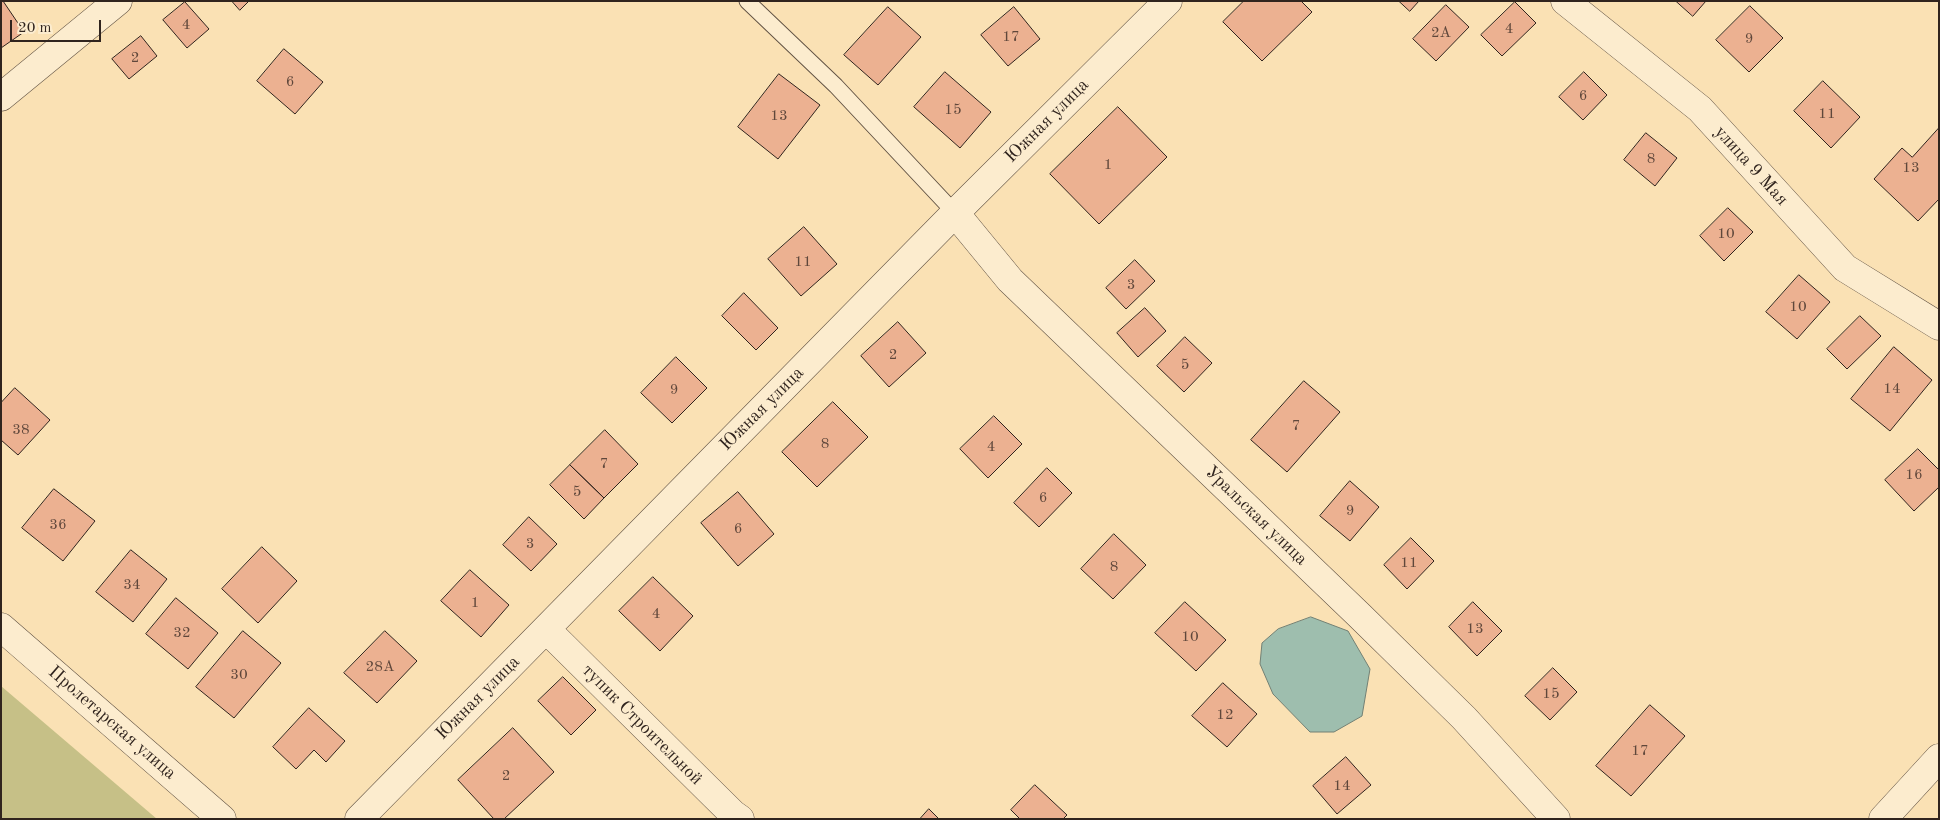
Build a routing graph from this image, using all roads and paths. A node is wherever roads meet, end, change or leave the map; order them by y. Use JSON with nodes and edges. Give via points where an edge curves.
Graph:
{"nodes":[{"id":1,"x":118,"y":1,"type":"edge"},
{"id":2,"x":747,"y":1,"type":"edge"},
{"id":3,"x":1168,"y":1,"type":"edge"},
{"id":4,"x":1565,"y":1,"type":"edge"},
{"id":5,"x":1,"y":97,"type":"edge"},
{"id":6,"x":955,"y":214,"type":"junction"},
{"id":7,"x":1939,"y":326,"type":"edge"},
{"id":8,"x":1,"y":627,"type":"edge"},
{"id":9,"x":546,"y":629,"type":"junction"},
{"id":10,"x":1939,"y":758,"type":"edge"},
{"id":11,"x":211,"y":814,"type":"edge"},
{"id":12,"x":359,"y":819,"type":"edge"},
{"id":13,"x":740,"y":819,"type":"edge"},
{"id":14,"x":1556,"y":819,"type":"edge"},
{"id":15,"x":1883,"y":819,"type":"edge"}],
"edges":[{"from":1,"to":5,"type":"street"},
{"from":2,"to":6,"type":"lane","via":[[836,86]]},
{"from":3,"to":6,"type":"street","name":"Южная улица"},
{"from":4,"to":7,"type":"street","name":"улица 9 Мая","via":[[1700,109],[1845,268]]},
{"from":6,"to":9,"type":"street","name":"Южная улица"},
{"from":6,"to":14,"type":"street","name":"Уральская улица","via":[[1010,280],[1450,704]]},
{"from":8,"to":11,"type":"street","name":"Пролетарская улица"},
{"from":9,"to":12,"type":"street","name":"Южная улица"},
{"from":9,"to":13,"type":"street","name":"тупик Строительной"},
{"from":10,"to":15,"type":"street"}]}
